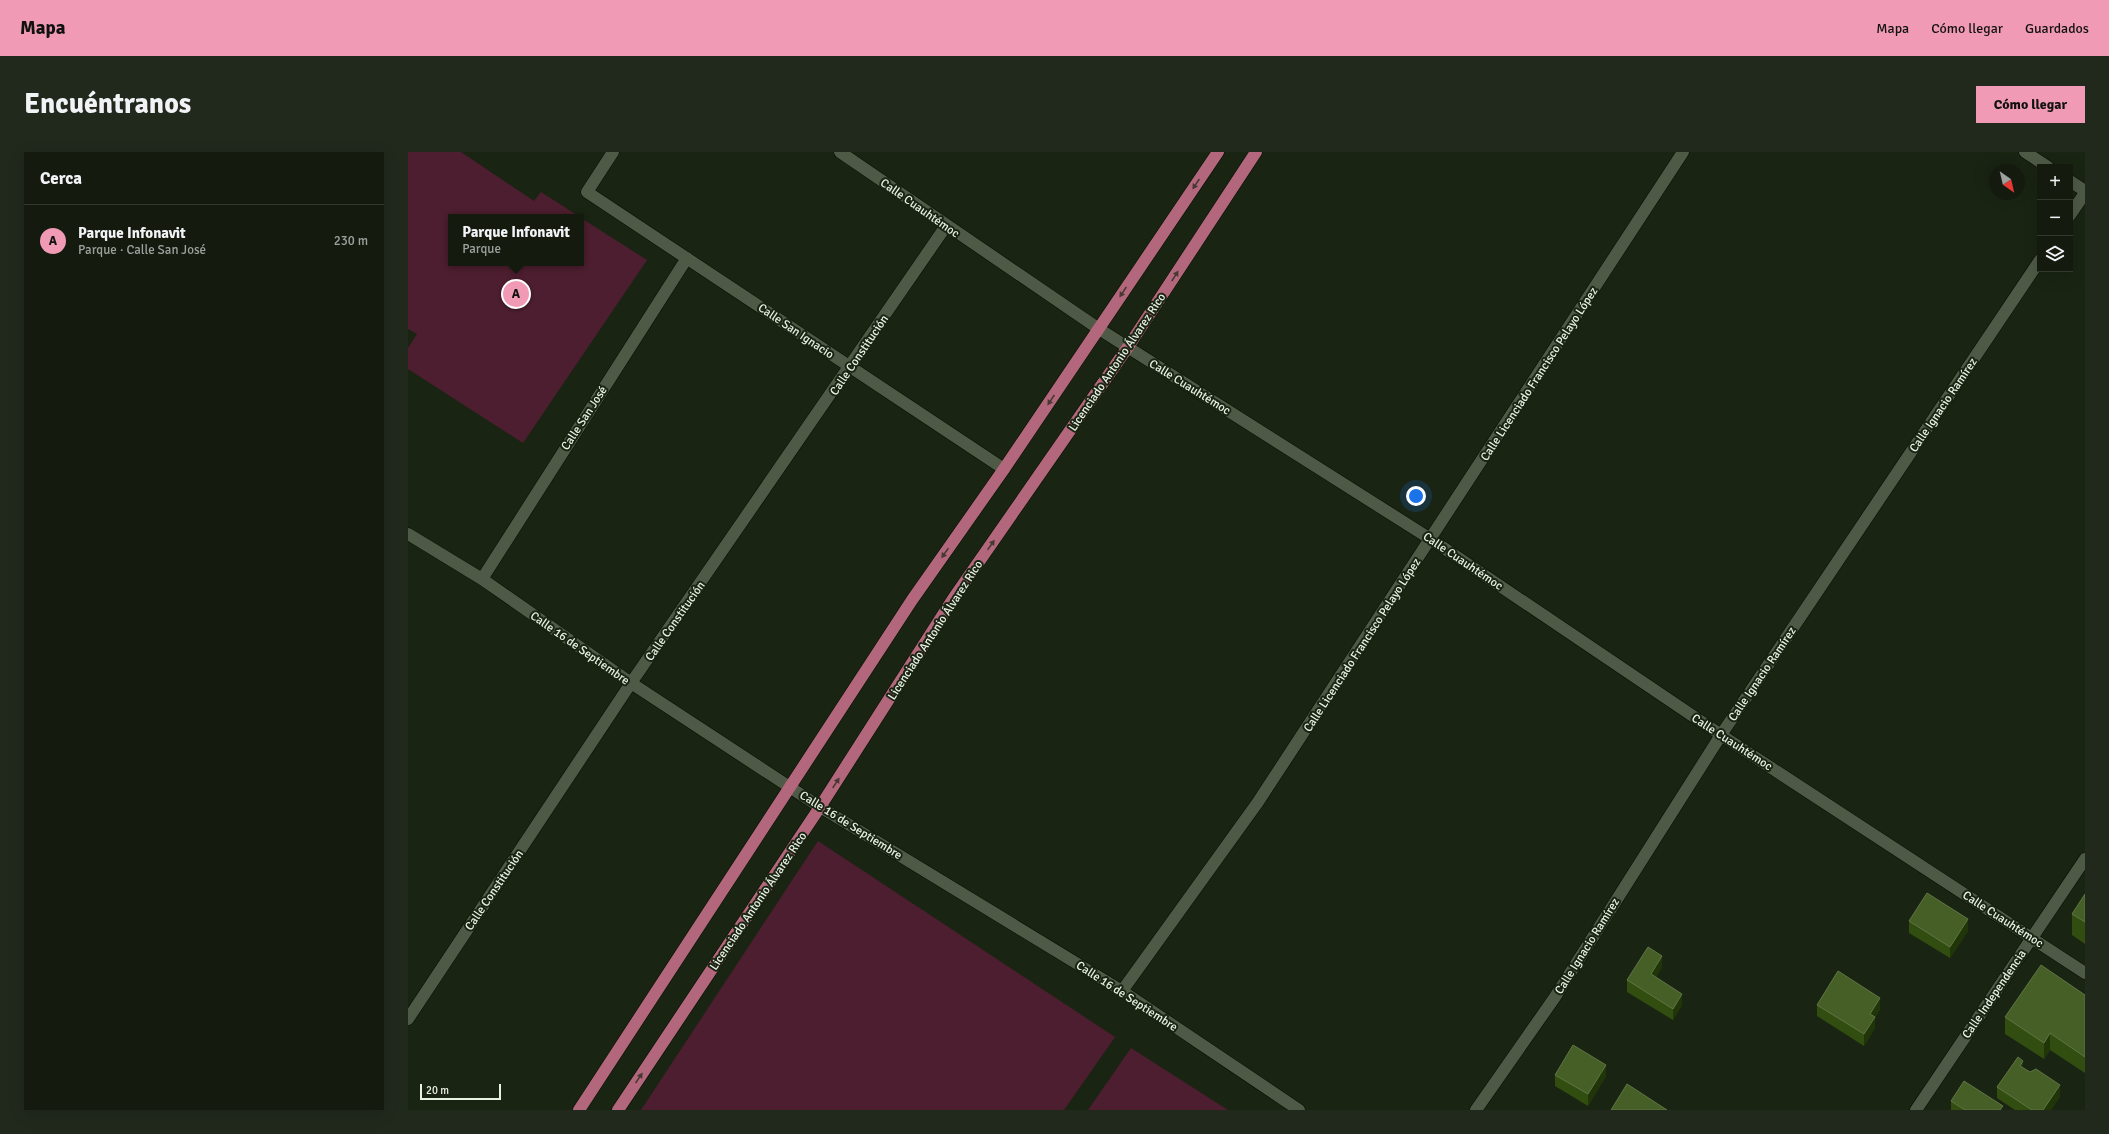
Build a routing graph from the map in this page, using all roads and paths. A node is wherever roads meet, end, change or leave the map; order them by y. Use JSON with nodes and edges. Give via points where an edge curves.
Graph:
{"nodes":[{"id":1,"x":614,"y":152,"type":"edge"},
{"id":2,"x":840,"y":152,"type":"edge"},
{"id":3,"x":1217,"y":152,"type":"edge"},
{"id":4,"x":1256,"y":152,"type":"edge"},
{"id":5,"x":1683,"y":152,"type":"edge"},
{"id":6,"x":2025,"y":152,"type":"edge"},
{"id":7,"x":2043,"y":164,"type":"edge"},
{"id":8,"x":2073,"y":183,"type":"edge"},
{"id":9,"x":2085,"y":192,"type":"edge"},
{"id":10,"x":2073,"y":210,"type":"edge"},
{"id":11,"x":946,"y":226,"type":"junction"},
{"id":12,"x":687,"y":258,"type":"junction"},
{"id":13,"x":2037,"y":264,"type":"edge"},
{"id":14,"x":1099,"y":329,"type":"junction"},
{"id":15,"x":1128,"y":347,"type":"junction"},
{"id":16,"x":851,"y":367,"type":"junction"},
{"id":17,"x":1004,"y":469,"type":"junction"},
{"id":18,"x":408,"y":534,"type":"edge"},
{"id":19,"x":1432,"y":540,"type":"junction"},
{"id":20,"x":482,"y":579,"type":"junction"},
{"id":21,"x":631,"y":683,"type":"junction"},
{"id":22,"x":1721,"y":735,"type":"junction"},
{"id":23,"x":790,"y":787,"type":"junction"},
{"id":24,"x":820,"y":807,"type":"junction"},
{"id":25,"x":2085,"y":859,"type":"edge"},
{"id":26,"x":2032,"y":938,"type":"junction"},
{"id":27,"x":2085,"y":973,"type":"edge"},
{"id":28,"x":1122,"y":991,"type":"junction"},
{"id":29,"x":408,"y":1019,"type":"edge"},
{"id":30,"x":579,"y":1110,"type":"edge"},
{"id":31,"x":618,"y":1110,"type":"edge"},
{"id":32,"x":1299,"y":1110,"type":"edge"},
{"id":33,"x":1476,"y":1110,"type":"edge"},
{"id":34,"x":1916,"y":1110,"type":"edge"}],
"edges":[{"from":1,"to":12,"type":"street","name":"Calle San Ignacio","via":[[587,192]]},
{"from":2,"to":11,"type":"street","name":"Calle Cuauhtémoc"},
{"from":3,"to":14,"type":"main road","one_way":true},
{"from":15,"to":4,"type":"main road","name":"Licenciado Antonio Álvarez Rico","one_way":true},
{"from":5,"to":19,"type":"street","name":"Calle Licenciado Francisco Pelayo López"},
{"from":6,"to":7,"type":"street"},
{"from":8,"to":9,"type":"street"},
{"from":9,"to":10,"type":"street"},
{"from":11,"to":14,"type":"street","name":"Calle Cuauhtémoc"},
{"from":11,"to":16,"type":"street","name":"Calle Constitución"},
{"from":12,"to":16,"type":"street","name":"Calle San Ignacio"},
{"from":12,"to":20,"type":"street","name":"Calle San José"},
{"from":13,"to":22,"type":"street","name":"Calle Ignacio Ramírez"},
{"from":14,"to":15,"type":"street","name":"Calle Cuauhtémoc"},
{"from":14,"to":17,"type":"main road","one_way":true},
{"from":15,"to":19,"type":"street","name":"Calle Cuauhtémoc"},
{"from":24,"to":15,"type":"main road","name":"Licenciado Antonio Álvarez Rico","one_way":true,"via":[[953,599]]},
{"from":16,"to":17,"type":"street","name":"Calle San Ignacio"},
{"from":16,"to":21,"type":"street","name":"Calle Constitución"},
{"from":17,"to":23,"type":"main road","one_way":true,"via":[[912,600]]},
{"from":18,"to":20,"type":"street","name":"Calle 16 de Septiembre"},
{"from":19,"to":22,"type":"street","name":"Calle Cuauhtémoc"},
{"from":19,"to":28,"type":"street","name":"Calle Licenciado Francisco Pelayo López","via":[[1258,802]]},
{"from":20,"to":21,"type":"street","name":"Calle 16 de Septiembre"},
{"from":21,"to":23,"type":"street","name":"Calle 16 de Septiembre"},
{"from":21,"to":29,"type":"street","name":"Calle Constitución"},
{"from":22,"to":26,"type":"street","name":"Calle Cuauhtémoc"},
{"from":22,"to":33,"type":"street","name":"Calle Ignacio Ramírez","via":[[1555,996]]},
{"from":23,"to":24,"type":"street","name":"Calle 16 de Septiembre"},
{"from":23,"to":30,"type":"main road"},
{"from":24,"to":28,"type":"street","name":"Calle 16 de Septiembre"},
{"from":31,"to":24,"type":"main road","name":"Licenciado Antonio Álvarez Rico","one_way":true},
{"from":25,"to":26,"type":"street","name":"Calle Independencia"},
{"from":26,"to":27,"type":"street","name":"Calle Cuauhtémoc"},
{"from":26,"to":34,"type":"street","name":"Calle Independencia"},
{"from":28,"to":32,"type":"street","name":"Calle 16 de Septiembre"}]}
